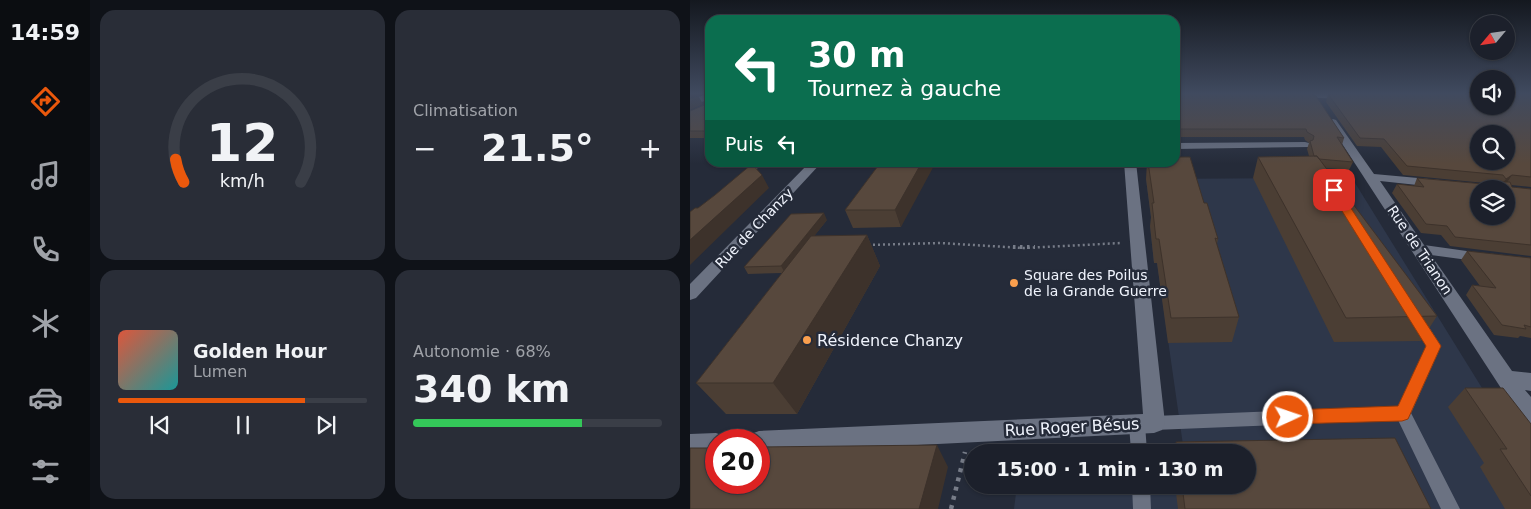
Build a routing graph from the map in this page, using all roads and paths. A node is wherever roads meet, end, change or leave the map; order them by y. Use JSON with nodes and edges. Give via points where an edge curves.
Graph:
{"nodes":[{"id":1,"x":1329,"y":117,"type":"edge"},
{"id":2,"x":1180,"y":146,"type":"edge"},
{"id":3,"x":1305,"y":146,"type":"dead end"},
{"id":4,"x":754,"y":167,"type":"edge"},
{"id":5,"x":813,"y":167,"type":"edge"},
{"id":6,"x":1131,"y":167,"type":"edge"},
{"id":7,"x":1370,"y":177,"type":"junction"},
{"id":8,"x":738,"y":181,"type":"edge"},
{"id":9,"x":1445,"y":184,"type":"edge"},
{"id":10,"x":1139,"y":242,"type":"junction"},
{"id":11,"x":862,"y":245,"type":"edge"},
{"id":12,"x":1420,"y":249,"type":"junction"},
{"id":13,"x":1494,"y":258,"type":"edge"},
{"id":14,"x":690,"y":294,"type":"edge"},
{"id":15,"x":1413,"y":313,"type":"edge"},
{"id":16,"x":1506,"y":378,"type":"junction"},
{"id":17,"x":1531,"y":382,"type":"edge"},
{"id":18,"x":1402,"y":413,"type":"junction"},
{"id":19,"x":1531,"y":415,"type":"edge"},
{"id":20,"x":1146,"y":423,"type":"junction"},
{"id":21,"x":969,"y":432,"type":"junction"},
{"id":22,"x":770,"y":441,"type":"edge"},
{"id":23,"x":705,"y":444,"type":"edge"},
{"id":24,"x":1141,"y":444,"type":"edge"},
{"id":25,"x":690,"y":445,"type":"edge"},
{"id":26,"x":1141,"y":494,"type":"edge"},
{"id":27,"x":951,"y":509,"type":"edge"},
{"id":28,"x":1142,"y":509,"type":"edge"},
{"id":29,"x":1451,"y":509,"type":"edge"}],
"edges":[{"from":1,"to":7,"type":"street","name":"Rue de Trianon"},
{"from":2,"to":3,"type":"street"},
{"from":4,"to":8,"type":"lane"},
{"from":5,"to":14,"type":"street","name":"Rue de Chanzy"},
{"from":6,"to":10,"type":"street","name":"Rue Roger Bésus"},
{"from":7,"to":9,"type":"street"},
{"from":7,"to":12,"type":"street","name":"Rue de Trianon"},
{"from":10,"to":11,"type":"path","via":[[1023,248],[940,243]]},
{"from":10,"to":20,"type":"street","name":"Rue Roger Bésus"},
{"from":12,"to":13,"type":"street"},
{"from":12,"to":16,"type":"street","name":"Rue de Trianon"},
{"from":15,"to":18,"type":"lane","via":[[1434,346]]},
{"from":16,"to":17,"type":"street"},
{"from":16,"to":19,"type":"street","name":"Rue de Trianon"},
{"from":18,"to":20,"type":"lane"},
{"from":18,"to":29,"type":"lane"},
{"from":20,"to":21,"type":"street","name":"Rue Roger Bésus"},
{"from":20,"to":24,"type":"lane"},
{"from":21,"to":22,"type":"street","name":"Rue Roger Bésus"},
{"from":21,"to":27,"type":"path"},
{"from":23,"to":25,"type":"street"},
{"from":26,"to":28,"type":"lane"}]}
